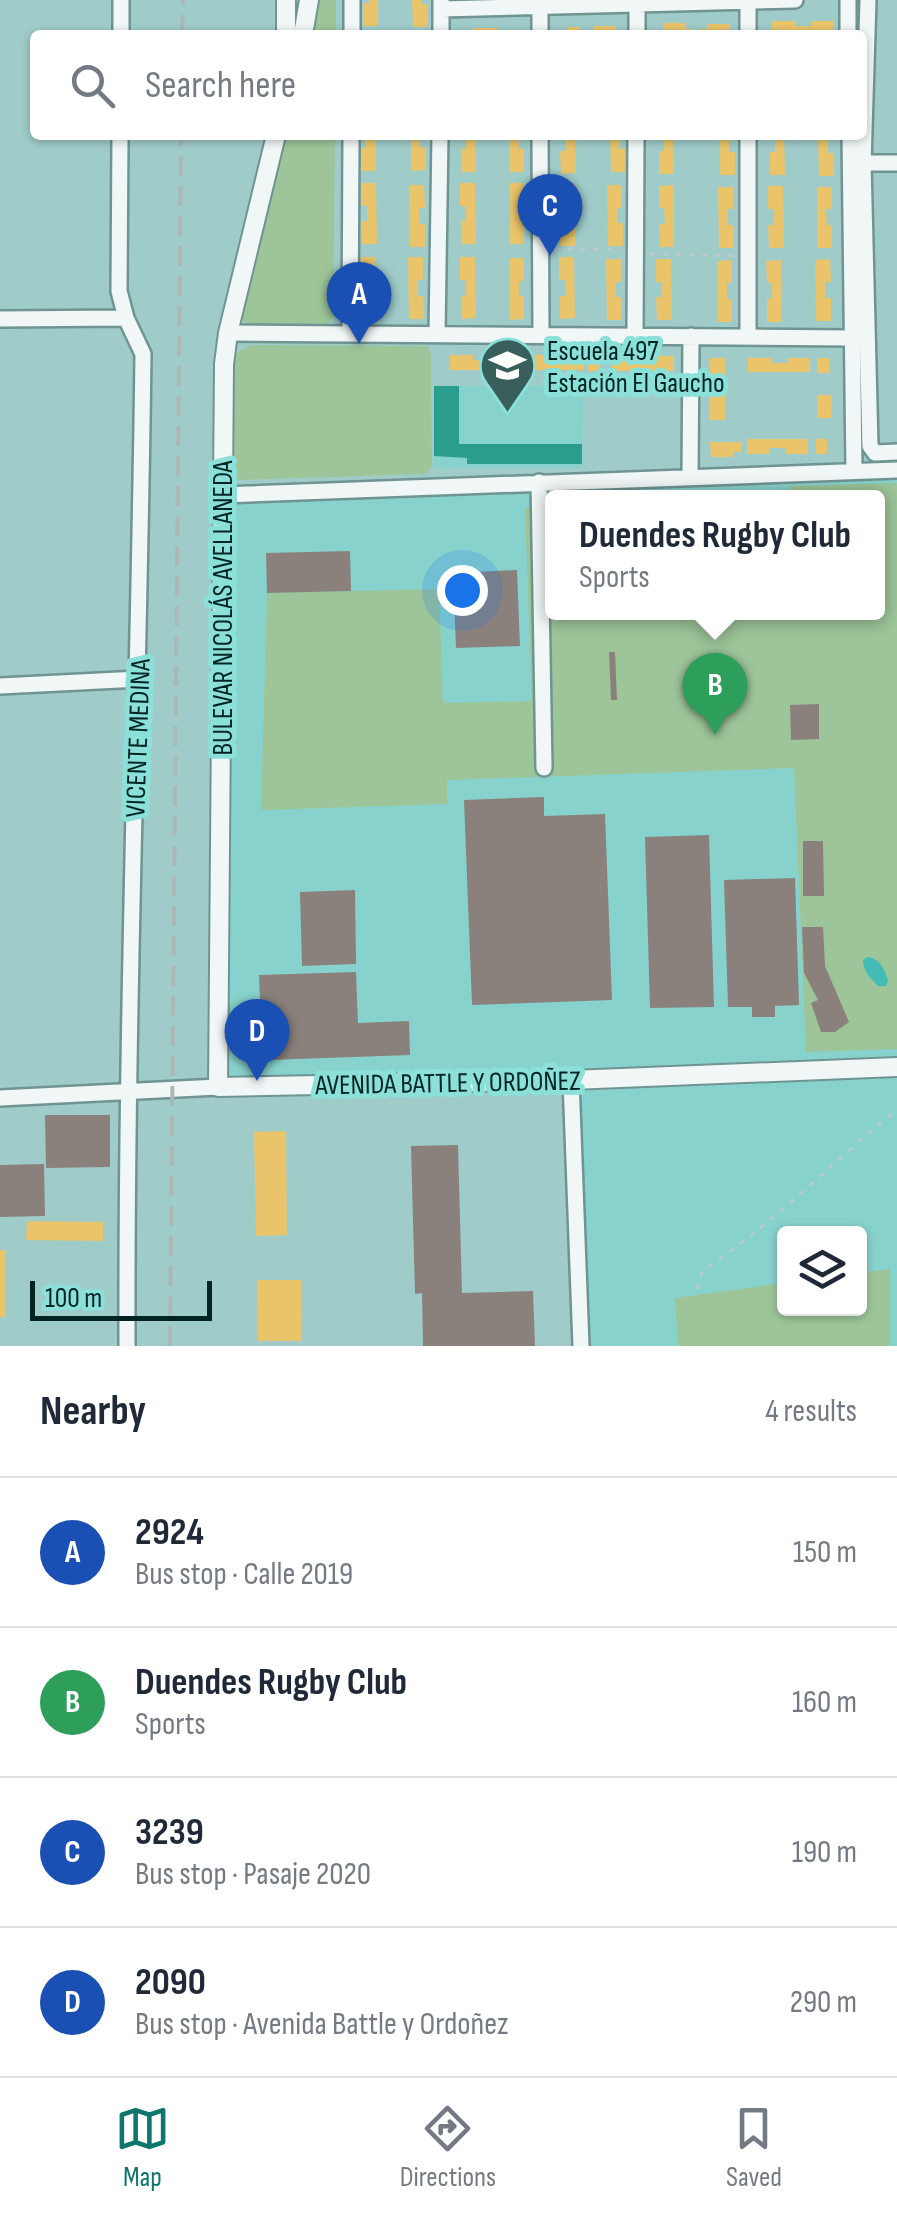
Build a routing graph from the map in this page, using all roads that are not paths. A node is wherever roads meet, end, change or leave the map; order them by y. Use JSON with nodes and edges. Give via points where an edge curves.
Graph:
{"nodes":[{"id":1,"x":121,"y":0,"type":"edge"},
{"id":2,"x":286,"y":0,"type":"edge"},
{"id":3,"x":310,"y":0,"type":"edge"},
{"id":4,"x":352,"y":0,"type":"edge"},
{"id":5,"x":795,"y":0,"type":"edge"},
{"id":6,"x":848,"y":0,"type":"edge"},
{"id":7,"x":868,"y":0,"type":"edge"},
{"id":8,"x":748,"y":1,"type":"edge"},
{"id":9,"x":637,"y":4,"type":"junction"},
{"id":10,"x":441,"y":5,"type":"edge"},
{"id":11,"x":540,"y":6,"type":"junction"},
{"id":12,"x":121,"y":30,"type":"edge"},
{"id":13,"x":286,"y":30,"type":"edge"},
{"id":14,"x":303,"y":30,"type":"edge"},
{"id":15,"x":352,"y":30,"type":"edge"},
{"id":16,"x":540,"y":30,"type":"edge"},
{"id":17,"x":637,"y":30,"type":"edge"},
{"id":18,"x":748,"y":30,"type":"edge"},
{"id":19,"x":848,"y":30,"type":"edge"},
{"id":20,"x":867,"y":33,"type":"edge"},
{"id":21,"x":120,"y":140,"type":"edge"},
{"id":22,"x":275,"y":140,"type":"edge"},
{"id":23,"x":351,"y":140,"type":"edge"},
{"id":24,"x":440,"y":140,"type":"edge"},
{"id":25,"x":540,"y":140,"type":"edge"},
{"id":26,"x":636,"y":140,"type":"edge"},
{"id":27,"x":748,"y":140,"type":"edge"},
{"id":28,"x":850,"y":140,"type":"edge"},
{"id":29,"x":864,"y":140,"type":"edge"},
{"id":30,"x":863,"y":163,"type":"junction"},
{"id":31,"x":897,"y":163,"type":"edge"},
{"id":32,"x":126,"y":318,"type":"junction"},
{"id":33,"x":0,"y":319,"type":"edge"},
{"id":34,"x":228,"y":333,"type":"junction"},
{"id":35,"x":350,"y":334,"type":"junction"},
{"id":36,"x":437,"y":334,"type":"junction"},
{"id":37,"x":541,"y":335,"type":"junction"},
{"id":38,"x":634,"y":336,"type":"junction"},
{"id":39,"x":691,"y":336,"type":"junction"},
{"id":40,"x":748,"y":337,"type":"junction"},
{"id":41,"x":852,"y":338,"type":"junction"},
{"id":42,"x":897,"y":452,"type":"edge"},
{"id":43,"x":897,"y":470,"type":"edge"},
{"id":44,"x":854,"y":472,"type":"junction"},
{"id":45,"x":690,"y":476,"type":"junction"},
{"id":46,"x":540,"y":482,"type":"junction"},
{"id":47,"x":224,"y":494,"type":"junction"},
{"id":48,"x":545,"y":510,"type":"edge"},
{"id":49,"x":545,"y":620,"type":"edge"},
{"id":50,"x":139,"y":679,"type":"junction"},
{"id":51,"x":0,"y":686,"type":"edge"},
{"id":52,"x":544,"y":768,"type":"dead end"},
{"id":53,"x":897,"y":1067,"type":"edge"},
{"id":54,"x":571,"y":1080,"type":"junction"},
{"id":55,"x":218,"y":1088,"type":"junction"},
{"id":56,"x":126,"y":1093,"type":"junction"},
{"id":57,"x":0,"y":1098,"type":"edge"},
{"id":58,"x":127,"y":1346,"type":"edge"},
{"id":59,"x":581,"y":1346,"type":"edge"}],
"edges":[{"from":1,"to":12,"type":"street"},
{"from":2,"to":13,"type":"main road"},
{"from":3,"to":14,"type":"main road"},
{"from":4,"to":15,"type":"street"},
{"from":5,"to":8,"type":"street"},
{"from":6,"to":19,"type":"street"},
{"from":7,"to":20,"type":"street"},
{"from":8,"to":9,"type":"street"},
{"from":8,"to":18,"type":"street"},
{"from":9,"to":11,"type":"street"},
{"from":9,"to":17,"type":"street"},
{"from":10,"to":11,"type":"street"},
{"from":11,"to":16,"type":"street"},
{"from":21,"to":32,"type":"street","name":"VICENTE MEDINA","via":[[119,292]]},
{"from":22,"to":34,"type":"main road","name":"BULEVAR NICOLÁS AVELLANEDA"},
{"from":23,"to":35,"type":"street"},
{"from":24,"to":36,"type":"street"},
{"from":25,"to":37,"type":"street"},
{"from":26,"to":38,"type":"street"},
{"from":27,"to":40,"type":"street"},
{"from":28,"to":41,"type":"street"},
{"from":29,"to":30,"type":"street"},
{"from":30,"to":31,"type":"street"},
{"from":30,"to":42,"type":"street","via":[[870,446],[876,453]]},
{"from":32,"to":33,"type":"street"},
{"from":32,"to":50,"type":"street","name":"VICENTE MEDINA","via":[[143,354]]},
{"from":34,"to":35,"type":"street"},
{"from":34,"to":47,"type":"main road","name":"BULEVAR NICOLÁS AVELLANEDA"},
{"from":35,"to":36,"type":"street"},
{"from":36,"to":37,"type":"street"},
{"from":37,"to":38,"type":"street"},
{"from":38,"to":39,"type":"street"},
{"from":39,"to":40,"type":"street"},
{"from":39,"to":45,"type":"street"},
{"from":40,"to":41,"type":"street"},
{"from":41,"to":44,"type":"street"},
{"from":43,"to":44,"type":"street"},
{"from":44,"to":45,"type":"street"},
{"from":45,"to":46,"type":"street"},
{"from":46,"to":47,"type":"street"},
{"from":46,"to":48,"type":"street"},
{"from":47,"to":55,"type":"main road","name":"BULEVAR NICOLÁS AVELLANEDA"},
{"from":49,"to":52,"type":"street"},
{"from":50,"to":51,"type":"street"},
{"from":50,"to":56,"type":"street","name":"VICENTE MEDINA"},
{"from":53,"to":54,"type":"main road","name":"AVENIDA BATTLE Y ORDOÑEZ"},
{"from":54,"to":55,"type":"main road","name":"AVENIDA BATTLE Y ORDOÑEZ"},
{"from":54,"to":59,"type":"street"},
{"from":55,"to":56,"type":"street","name":"AVENIDA BATTLE Y ORDOÑEZ"},
{"from":56,"to":57,"type":"street","name":"AVENIDA BATTLE Y ORDOÑEZ"},
{"from":56,"to":58,"type":"street","name":"VICENTE MEDINA"}]}
